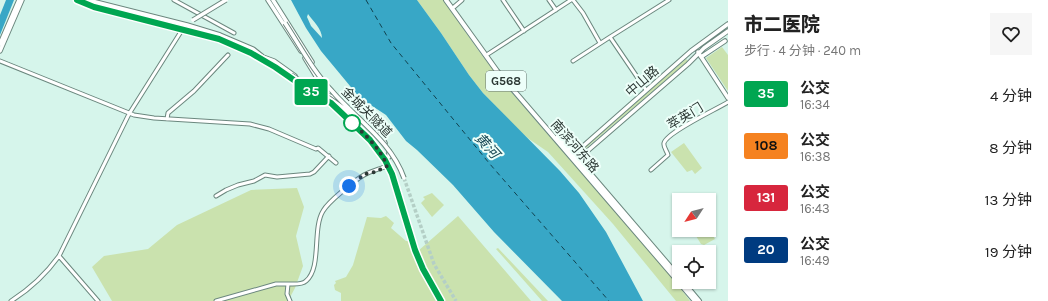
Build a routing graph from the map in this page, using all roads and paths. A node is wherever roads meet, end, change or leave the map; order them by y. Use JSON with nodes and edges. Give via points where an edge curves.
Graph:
{"nodes":[{"id":1,"x":18,"y":0,"type":"edge"},
{"id":2,"x":22,"y":0,"type":"edge"},
{"id":3,"x":77,"y":0,"type":"edge"},
{"id":4,"x":88,"y":0,"type":"edge"},
{"id":5,"x":174,"y":0,"type":"edge"},
{"id":6,"x":226,"y":0,"type":"edge"},
{"id":7,"x":268,"y":0,"type":"edge"},
{"id":8,"x":272,"y":0,"type":"edge"},
{"id":9,"x":448,"y":0,"type":"edge"},
{"id":10,"x":462,"y":0,"type":"edge"},
{"id":11,"x":503,"y":0,"type":"edge"},
{"id":12,"x":549,"y":0,"type":"edge"},
{"id":13,"x":572,"y":0,"type":"edge"},
{"id":14,"x":669,"y":0,"type":"edge"},
{"id":15,"x":454,"y":7,"type":"junction"},
{"id":16,"x":556,"y":10,"type":"junction"},
{"id":17,"x":728,"y":24,"type":"edge"},
{"id":18,"x":187,"y":25,"type":"junction"},
{"id":19,"x":182,"y":30,"type":"junction"},
{"id":20,"x":524,"y":31,"type":"junction"},
{"id":21,"x":727,"y":32,"type":"edge"},
{"id":22,"x":234,"y":33,"type":"dead end"},
{"id":23,"x":610,"y":37,"type":"junction"},
{"id":24,"x":725,"y":41,"type":"junction"},
{"id":25,"x":600,"y":43,"type":"junction"},
{"id":26,"x":0,"y":44,"type":"edge"},
{"id":27,"x":728,"y":45,"type":"edge"},
{"id":28,"x":695,"y":48,"type":"junction"},
{"id":29,"x":704,"y":48,"type":"junction"},
{"id":30,"x":712,"y":49,"type":"junction"},
{"id":31,"x":0,"y":51,"type":"edge"},
{"id":32,"x":488,"y":54,"type":"junction"},
{"id":33,"x":228,"y":55,"type":"dead end"},
{"id":34,"x":700,"y":55,"type":"junction"},
{"id":35,"x":263,"y":57,"type":"junction"},
{"id":36,"x":0,"y":61,"type":"edge"},
{"id":37,"x":573,"y":61,"type":"dead end"},
{"id":38,"x":646,"y":90,"type":"junction"},
{"id":39,"x":327,"y":96,"type":"junction"},
{"id":40,"x":337,"y":98,"type":"junction"},
{"id":41,"x":728,"y":98,"type":"edge"},
{"id":42,"x":341,"y":101,"type":"junction"},
{"id":43,"x":728,"y":102,"type":"edge"},
{"id":44,"x":331,"y":103,"type":"junction"},
{"id":45,"x":129,"y":114,"type":"junction"},
{"id":46,"x":357,"y":117,"type":"junction"},
{"id":47,"x":168,"y":119,"type":"junction"},
{"id":48,"x":380,"y":152,"type":"junction"},
{"id":49,"x":572,"y":155,"type":"junction"},
{"id":50,"x":329,"y":156,"type":"junction"},
{"id":51,"x":577,"y":160,"type":"junction"},
{"id":52,"x":336,"y":163,"type":"dead end"},
{"id":53,"x":387,"y":166,"type":"junction"},
{"id":54,"x":651,"y":170,"type":"dead end"},
{"id":55,"x":404,"y":178,"type":"tunnel mouth"},
{"id":56,"x":393,"y":180,"type":"tunnel mouth"},
{"id":57,"x":216,"y":196,"type":"dead end"},
{"id":58,"x":59,"y":256,"type":"junction"},
{"id":59,"x":672,"y":269,"type":"edge"},
{"id":60,"x":288,"y":284,"type":"junction"},
{"id":61,"x":689,"y":289,"type":"edge"},
{"id":62,"x":11,"y":301,"type":"edge"},
{"id":63,"x":98,"y":301,"type":"edge"},
{"id":64,"x":216,"y":301,"type":"edge"},
{"id":65,"x":290,"y":301,"type":"edge"},
{"id":66,"x":695,"y":301,"type":"edge"},
{"id":67,"x":699,"y":301,"type":"edge"}],
"edges":[{"from":1,"to":26,"type":"main road"},
{"from":2,"to":31,"type":"main road"},
{"from":3,"to":19,"type":"main road","via":[[94,7]]},
{"from":4,"to":18,"type":"main road"},
{"from":5,"to":22,"type":"street"},
{"from":6,"to":18,"type":"main road","bridge":true},
{"from":7,"to":39,"type":"main road"},
{"from":8,"to":40,"type":"main road"},
{"from":8,"to":46,"type":"main road","name":"金城关隧道","bridge":true,"via":[[284,23],[321,78]]},
{"from":9,"to":15,"type":"highway","name":"南滨河东路","number":"G568"},
{"from":9,"to":49,"type":"highway","name":"南滨河东路","number":"G568","via":[[498,71]]},
{"from":10,"to":15,"type":"street"},
{"from":11,"to":20,"type":"street"},
{"from":12,"to":16,"type":"street"},
{"from":13,"to":16,"type":"street"},
{"from":13,"to":25,"type":"street","via":[[583,13]]},
{"from":14,"to":23,"type":"street"},
{"from":15,"to":32,"type":"highway","name":"南滨河东路","number":"G568"},
{"from":16,"to":20,"type":"street"},
{"from":17,"to":28,"type":"main road","name":"中山路"},
{"from":18,"to":19,"type":"main road"},
{"from":18,"to":35,"type":"main road","via":[[232,40]]},
{"from":19,"to":44,"type":"main road","via":[[219,39],[251,53]]},
{"from":19,"to":45,"type":"street"},
{"from":20,"to":32,"type":"street"},
{"from":21,"to":24,"type":"main road"},
{"from":21,"to":29,"type":"main road","name":"中山路"},
{"from":23,"to":25,"type":"street"},
{"from":23,"to":38,"type":"street"},
{"from":24,"to":27,"type":"main road"},
{"from":24,"to":30,"type":"main road"},
{"from":25,"to":37,"type":"street"},
{"from":28,"to":29,"type":"main road"},
{"from":28,"to":34,"type":"main road"},
{"from":28,"to":38,"type":"main road","name":"中山路"},
{"from":29,"to":30,"type":"main road"},
{"from":29,"to":34,"type":"main road","name":"中山路"},
{"from":30,"to":34,"type":"main road"},
{"from":32,"to":49,"type":"highway","name":"南滨河东路","number":"G568"},
{"from":33,"to":47,"type":"street","via":[[194,91],[168,113]]},
{"from":34,"to":41,"type":"main road"},
{"from":34,"to":51,"type":"main road","name":"中山路"},
{"from":35,"to":39,"type":"main road"},
{"from":35,"to":46,"type":"main road","bridge":true},
{"from":36,"to":45,"type":"street"},
{"from":38,"to":49,"type":"main road","name":"中山路"},
{"from":39,"to":40,"type":"main road"},
{"from":39,"to":44,"type":"main road"},
{"from":40,"to":42,"type":"main road"},
{"from":42,"to":44,"type":"main road"},
{"from":42,"to":48,"type":"main road","via":[[383,139],[389,158]]},
{"from":43,"to":54,"type":"street","name":"萃英门","via":[[668,138],[664,145],[668,155]]},
{"from":44,"to":48,"type":"main road","name":"金城关隧道"},
{"from":45,"to":47,"type":"street"},
{"from":45,"to":58,"type":"street"},
{"from":46,"to":55,"type":"main road","name":"金城关隧道","bridge":true,"via":[[386,145],[396,159]]},
{"from":47,"to":50,"type":"street","via":[[250,124],[318,148]]},
{"from":48,"to":53,"type":"main road","name":"金城关隧道"},
{"from":49,"to":51,"type":"highway","name":"南滨河东路","number":"G568"},
{"from":50,"to":52,"type":"street"},
{"from":50,"to":57,"type":"street","via":[[310,174],[277,177],[265,175]]},
{"from":51,"to":59,"type":"highway","name":"南滨河东路","number":"G568"},
{"from":51,"to":66,"type":"highway","name":"南滨河东路","number":"G568"},
{"from":53,"to":56,"type":"main road","name":"金城关隧道"},
{"from":53,"to":60,"type":"street","via":[[365,174],[327,204],[319,218],[313,270],[306,281]]},
{"from":58,"to":62,"type":"street","via":[[33,285]]},
{"from":58,"to":63,"type":"street"},
{"from":60,"to":64,"type":"street","via":[[276,284]]},
{"from":60,"to":65,"type":"street","via":[[287,294]]},
{"from":61,"to":67,"type":"highway"}]}
